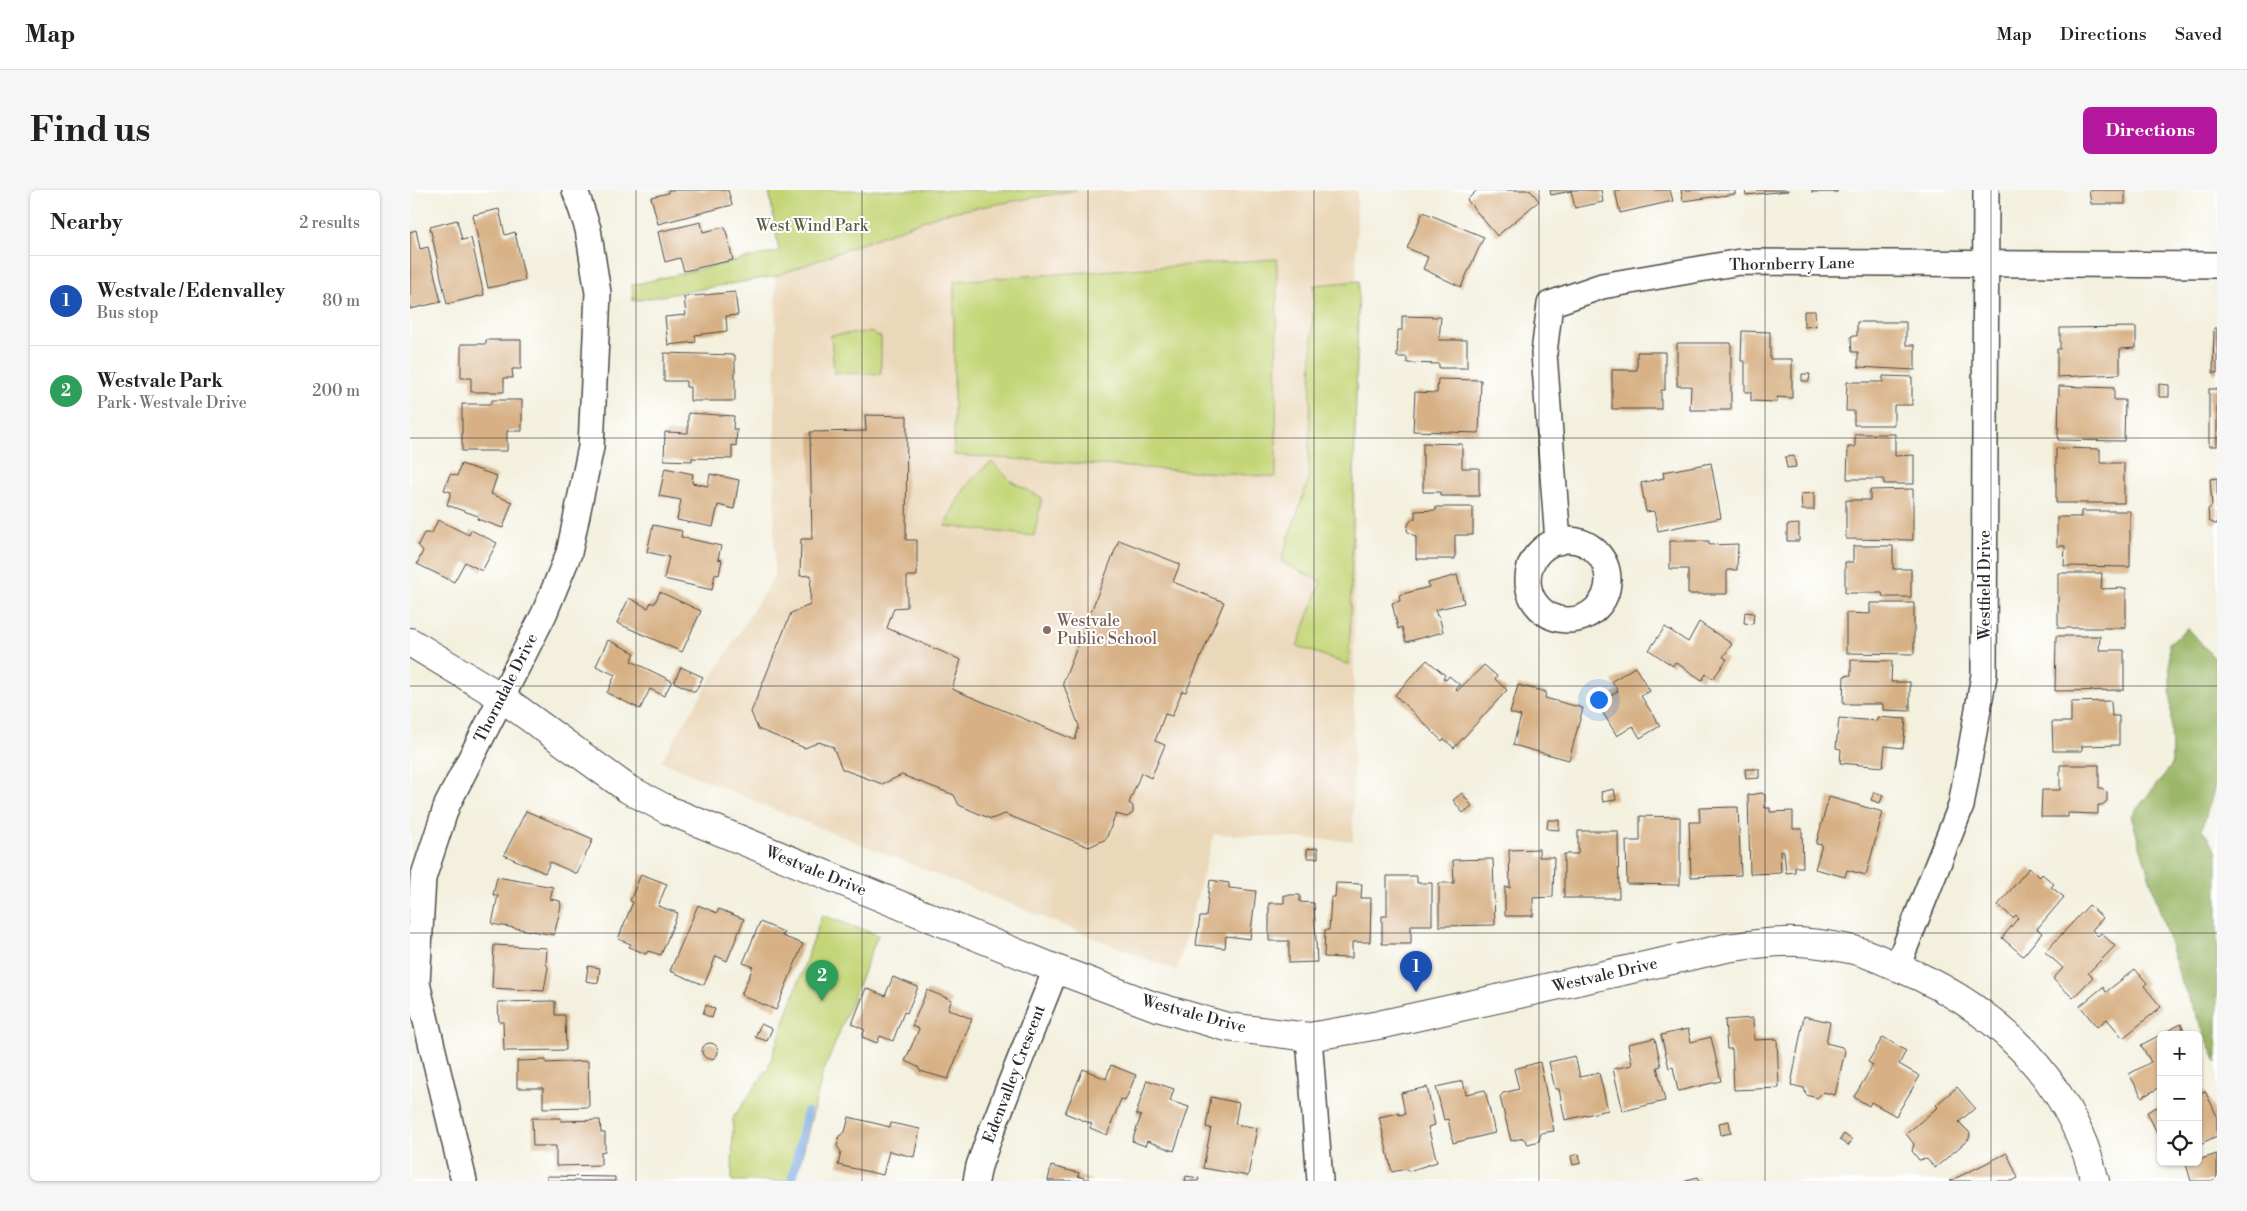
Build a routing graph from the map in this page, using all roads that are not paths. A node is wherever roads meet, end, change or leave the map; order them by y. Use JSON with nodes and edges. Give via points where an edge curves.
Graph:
{"nodes":[{"id":1,"x":575,"y":190,"type":"edge"},
{"id":2,"x":1986,"y":190,"type":"edge"},
{"id":3,"x":1987,"y":262,"type":"junction"},
{"id":4,"x":2217,"y":265,"type":"edge"},
{"id":5,"x":1558,"y":542,"type":"dead end"},
{"id":6,"x":410,"y":642,"type":"edge"},
{"id":7,"x":501,"y":697,"type":"junction"},
{"id":8,"x":1897,"y":967,"type":"junction"},
{"id":9,"x":1056,"y":969,"type":"junction"},
{"id":10,"x":413,"y":984,"type":"edge"},
{"id":11,"x":1309,"y":1037,"type":"junction"},
{"id":12,"x":464,"y":1181,"type":"edge"},
{"id":13,"x":976,"y":1181,"type":"edge"},
{"id":14,"x":1320,"y":1181,"type":"edge"},
{"id":15,"x":2095,"y":1181,"type":"edge"}],
"edges":[{"from":1,"to":7,"type":"street","name":"Thorndale Drive","via":[[588,229],[598,293],[591,447],[569,553],[544,614]]},
{"from":2,"to":3,"type":"street","name":"Westfield Drive"},
{"from":3,"to":4,"type":"street","name":"Thornberry Lane"},
{"from":3,"to":5,"type":"street","name":"Thornberry Lane","via":[[1740,262],[1602,286],[1550,304],[1544,353]]},
{"from":3,"to":8,"type":"street","name":"Westfield Drive","via":[[1984,675],[1961,806]]},
{"from":6,"to":7,"type":"street","name":"Westvale Drive"},
{"from":7,"to":9,"type":"street","name":"Westvale Drive","via":[[628,789],[668,810]]},
{"from":7,"to":10,"type":"street","name":"Thorndale Drive","via":[[447,805],[423,878]]},
{"from":8,"to":11,"type":"street","name":"Westvale Drive","via":[[1855,951],[1784,942],[1726,948],[1379,1025]]},
{"from":8,"to":15,"type":"street","name":"Westvale Drive","via":[[1935,982],[1988,1016],[2035,1061],[2066,1109],[2090,1158]]},
{"from":9,"to":11,"type":"street","name":"Westvale Drive","via":[[1154,1006],[1227,1026]]},
{"from":9,"to":13,"type":"street","name":"Edenvalley Crescent","via":[[978,1166]]},
{"from":10,"to":12,"type":"street","name":"Thorndale Drive"},
{"from":11,"to":14,"type":"street"}]}
